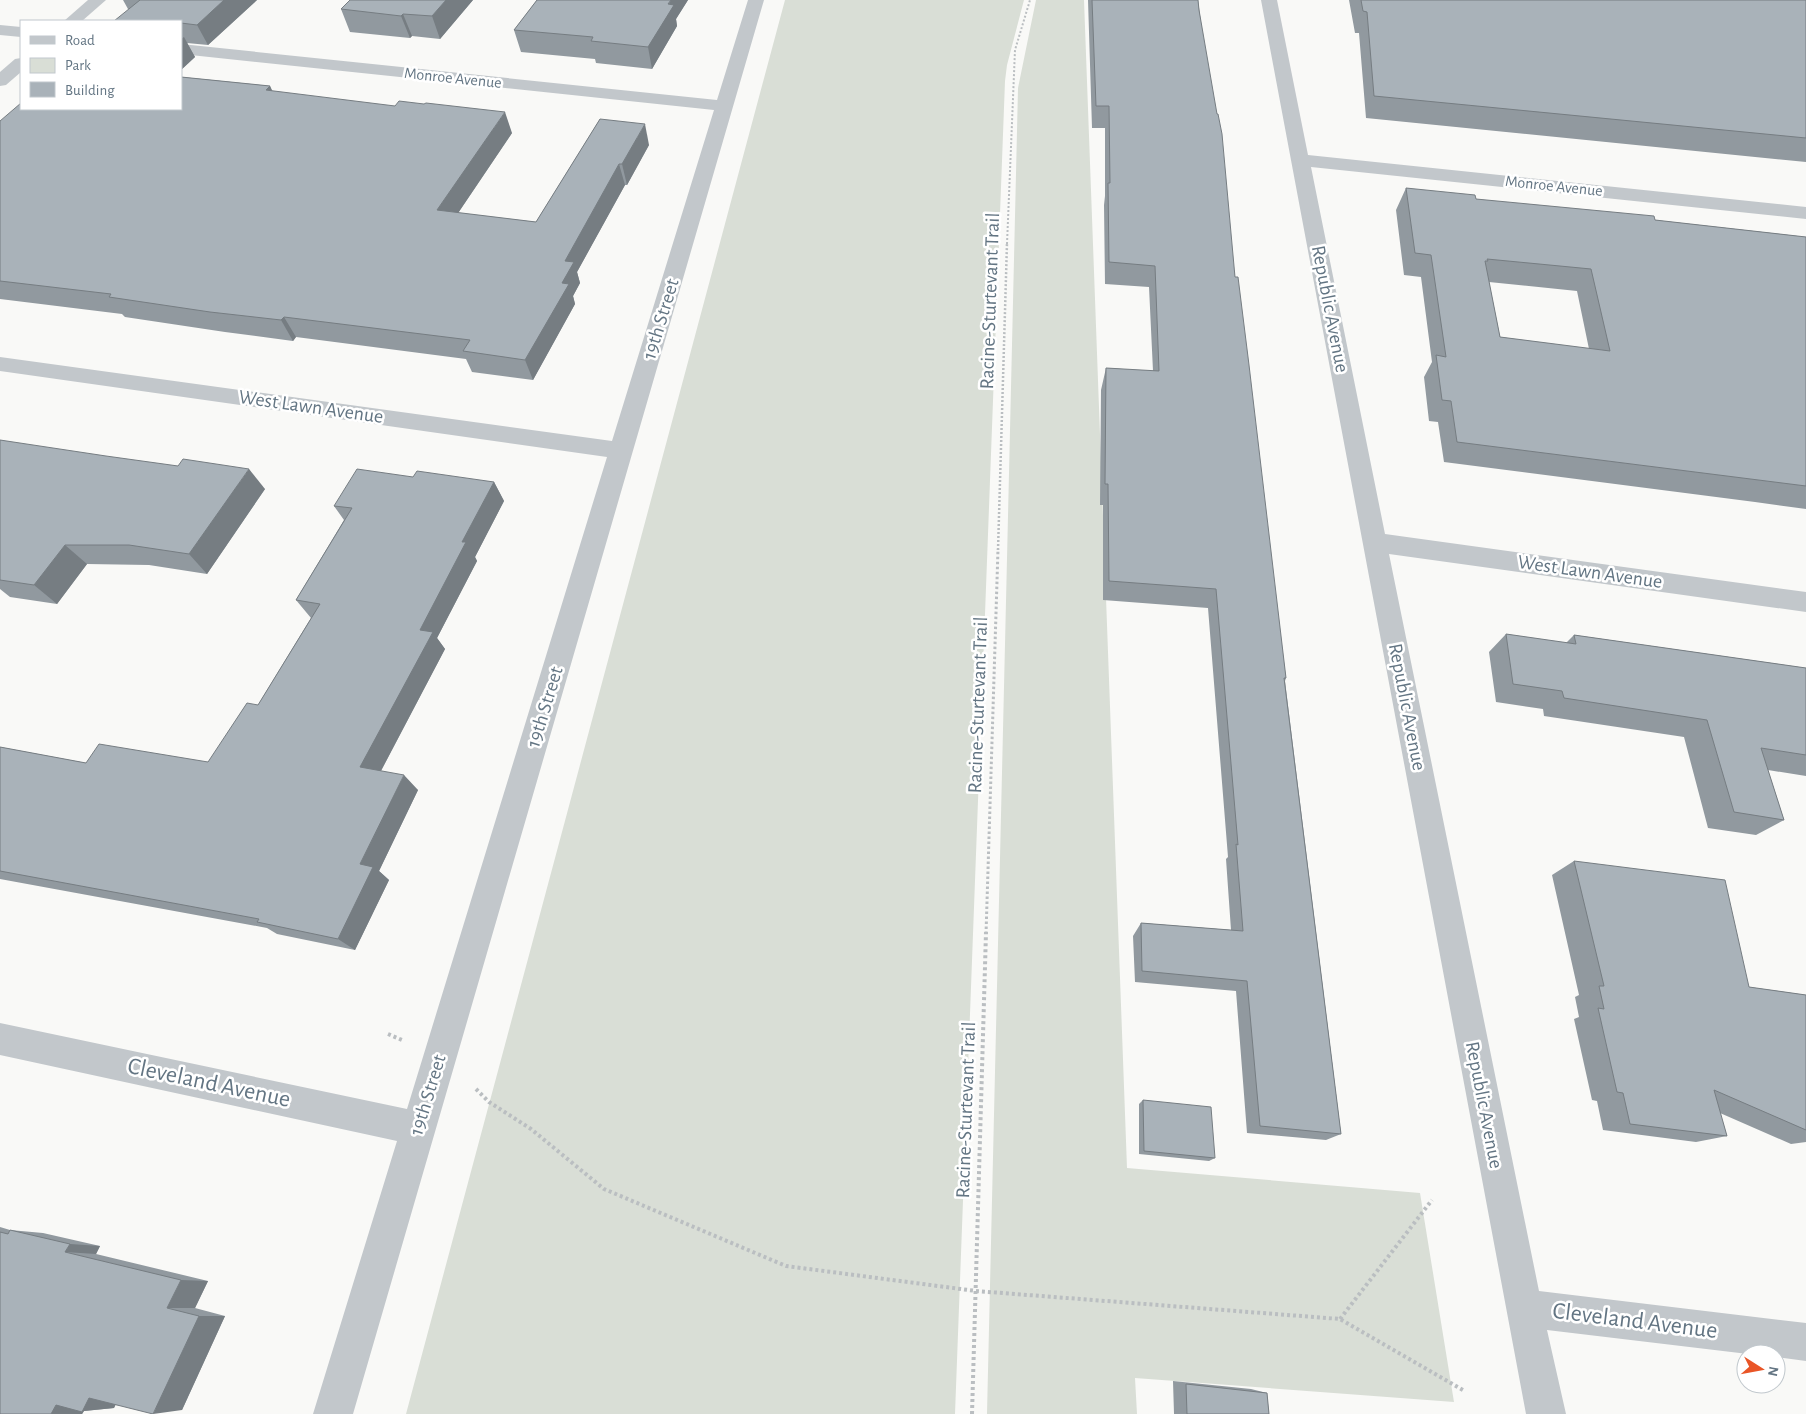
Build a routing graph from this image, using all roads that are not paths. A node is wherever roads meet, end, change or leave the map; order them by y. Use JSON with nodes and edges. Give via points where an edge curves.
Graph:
{"nodes":[{"id":1,"x":98,"y":0,"type":"edge"},
{"id":2,"x":756,"y":0,"type":"edge"},
{"id":3,"x":1269,"y":0,"type":"edge"},
{"id":4,"x":73,"y":20,"type":"edge"},
{"id":5,"x":0,"y":30,"type":"edge"},
{"id":6,"x":20,"y":32,"type":"edge"},
{"id":7,"x":182,"y":49,"type":"edge"},
{"id":8,"x":20,"y":64,"type":"edge"},
{"id":9,"x":0,"y":81,"type":"edge"},
{"id":10,"x":725,"y":106,"type":"junction"},
{"id":11,"x":1301,"y":160,"type":"junction"},
{"id":12,"x":1806,"y":212,"type":"edge"},
{"id":13,"x":0,"y":364,"type":"edge"},
{"id":14,"x":622,"y":451,"type":"junction"},
{"id":15,"x":1375,"y":542,"type":"junction"},
{"id":16,"x":1806,"y":602,"type":"edge"},
{"id":17,"x":0,"y":1039,"type":"edge"},
{"id":18,"x":418,"y":1128,"type":"junction"},
{"id":19,"x":1524,"y":1308,"type":"junction"},
{"id":20,"x":1806,"y":1342,"type":"edge"},
{"id":21,"x":333,"y":1414,"type":"edge"},
{"id":22,"x":1546,"y":1414,"type":"edge"}],
"edges":[{"from":1,"to":4,"type":"street"},
{"from":2,"to":10,"type":"street","name":"19th Street"},
{"from":3,"to":11,"type":"street","name":"Republic Avenue"},
{"from":5,"to":6,"type":"street"},
{"from":7,"to":10,"type":"street","name":"Monroe Avenue"},
{"from":8,"to":9,"type":"street"},
{"from":10,"to":14,"type":"street","name":"19th Street"},
{"from":11,"to":12,"type":"street","name":"Monroe Avenue"},
{"from":11,"to":15,"type":"street","name":"Republic Avenue"},
{"from":13,"to":14,"type":"street","name":"West Lawn Avenue"},
{"from":14,"to":18,"type":"street","name":"19th Street"},
{"from":15,"to":16,"type":"street","name":"West Lawn Avenue"},
{"from":15,"to":19,"type":"street","name":"Republic Avenue"},
{"from":17,"to":18,"type":"street","name":"Cleveland Avenue"},
{"from":18,"to":21,"type":"street","name":"19th Street"},
{"from":19,"to":20,"type":"street","name":"Cleveland Avenue"},
{"from":19,"to":22,"type":"street","name":"Republic Avenue"}]}
